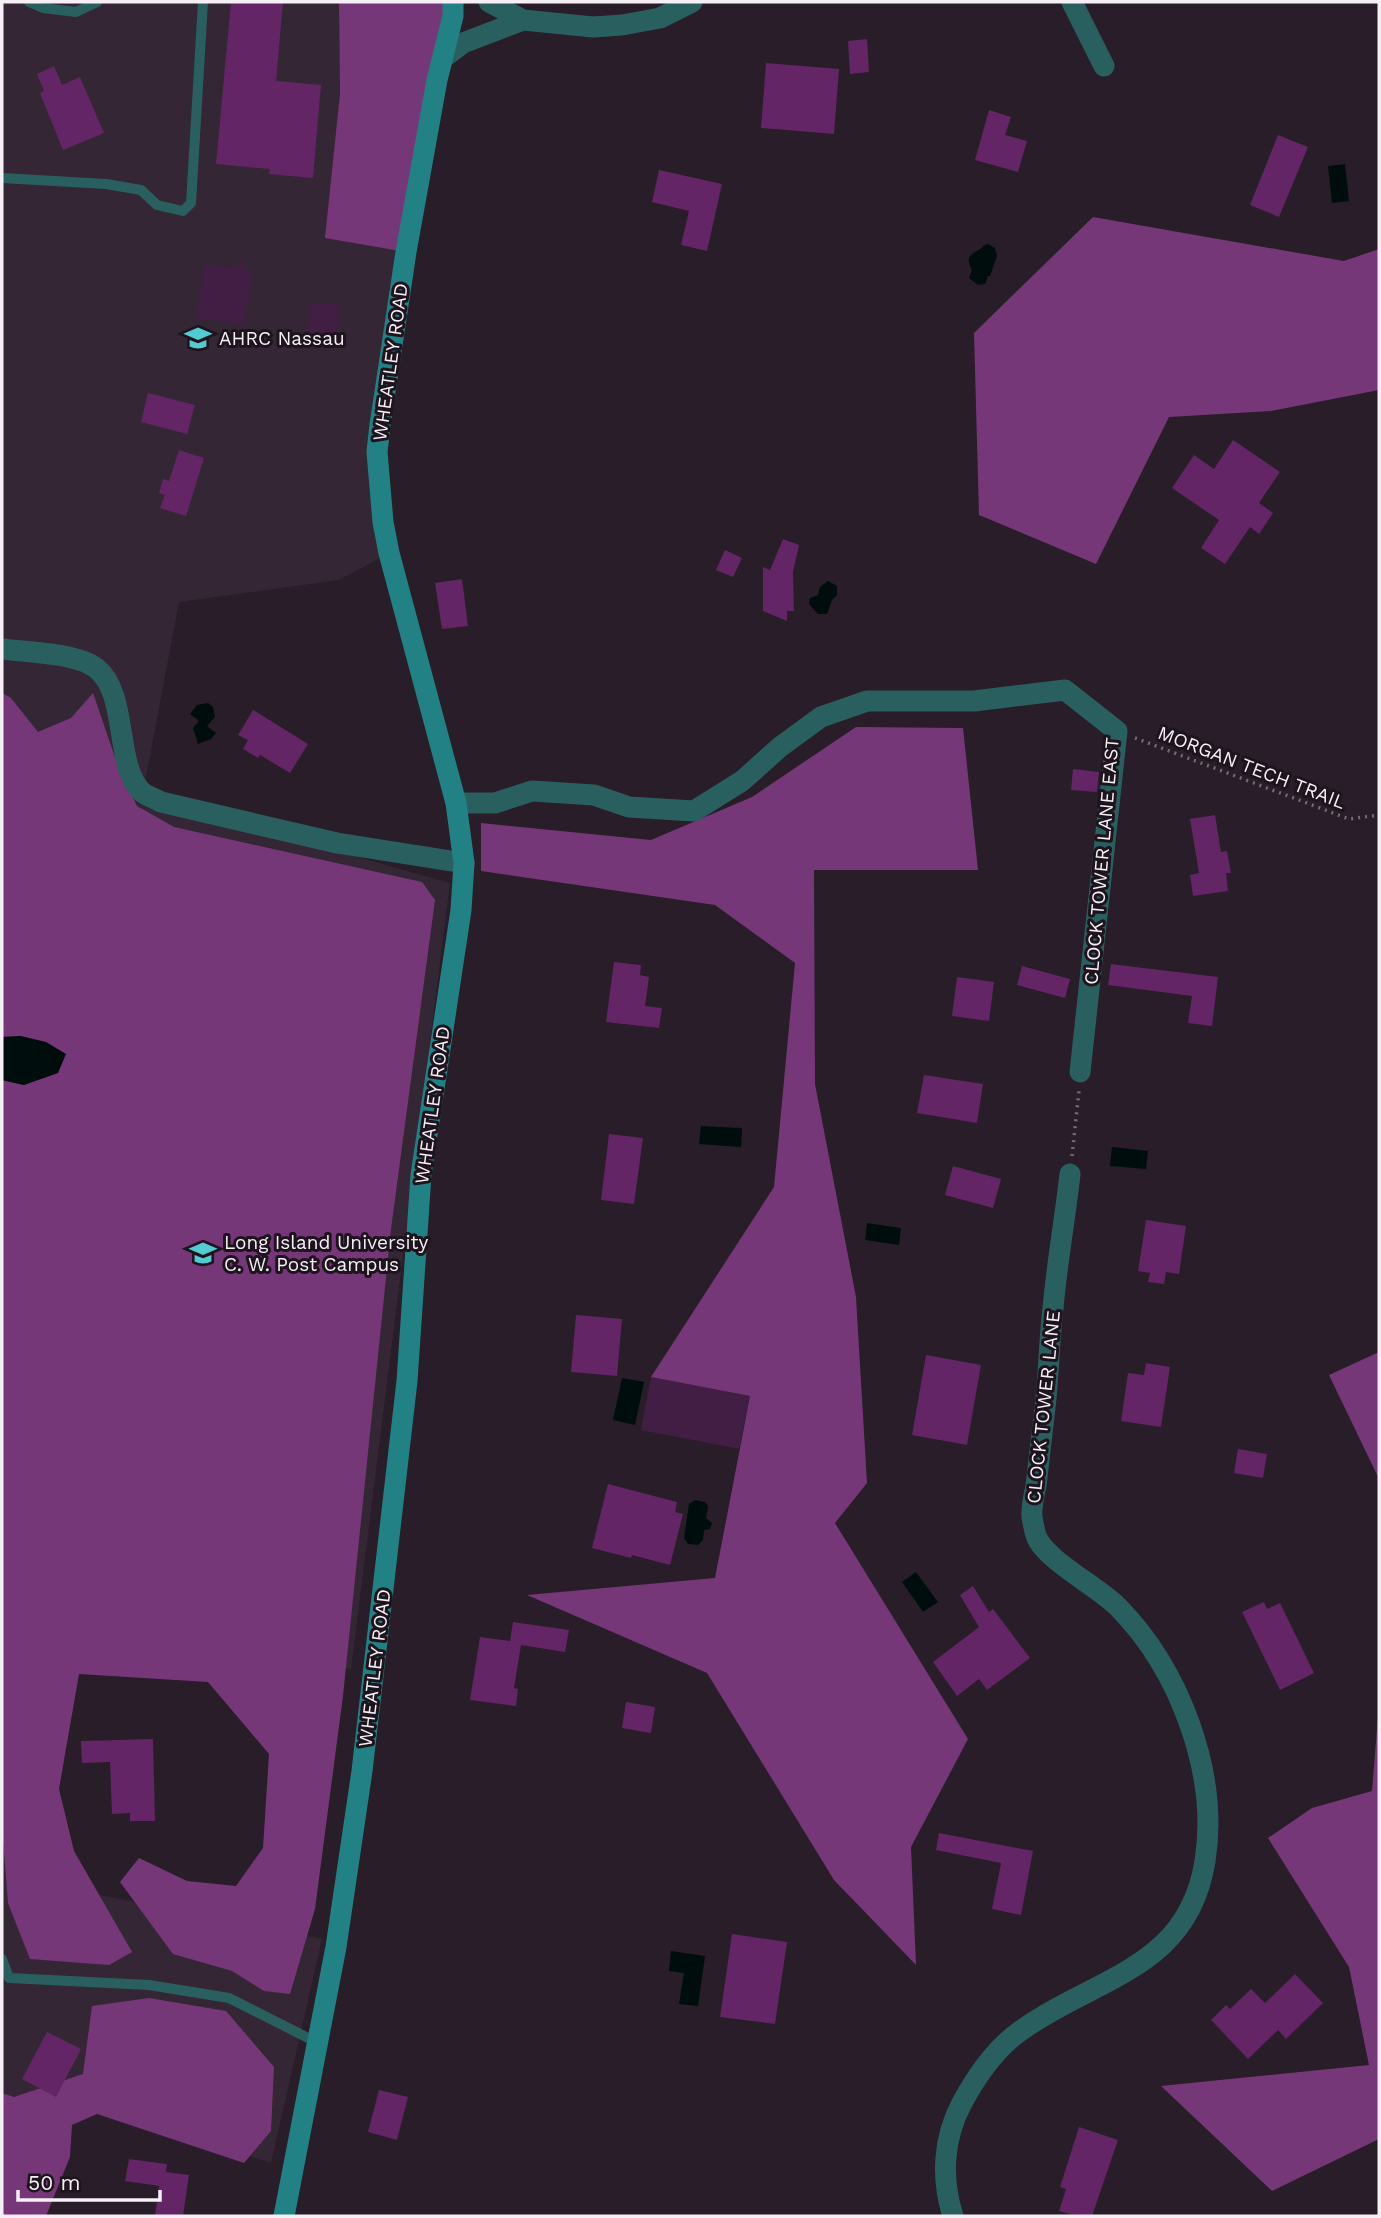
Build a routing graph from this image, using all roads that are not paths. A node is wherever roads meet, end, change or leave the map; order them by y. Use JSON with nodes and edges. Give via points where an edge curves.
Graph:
{"nodes":[{"id":1,"x":29,"y":2,"type":"edge"},
{"id":2,"x":97,"y":2,"type":"edge"},
{"id":3,"x":203,"y":2,"type":"edge"},
{"id":4,"x":453,"y":2,"type":"edge"},
{"id":5,"x":489,"y":2,"type":"edge"},
{"id":6,"x":692,"y":2,"type":"edge"},
{"id":7,"x":1072,"y":2,"type":"edge"},
{"id":8,"x":523,"y":20,"type":"junction"},
{"id":9,"x":443,"y":58,"type":"junction"},
{"id":10,"x":1104,"y":66,"type":"dead end"},
{"id":11,"x":2,"y":178,"type":"edge"},
{"id":12,"x":2,"y":649,"type":"edge"},
{"id":13,"x":456,"y":803,"type":"junction"},
{"id":14,"x":464,"y":863,"type":"junction"},
{"id":15,"x":1080,"y":1072,"type":"road end"},
{"id":16,"x":1070,"y":1174,"type":"road end"},
{"id":17,"x":2,"y":1959,"type":"edge"},
{"id":18,"x":318,"y":2043,"type":"junction"},
{"id":19,"x":284,"y":2216,"type":"edge"},
{"id":20,"x":953,"y":2216,"type":"edge"}],
"edges":[{"from":1,"to":2,"type":"lane","via":[[76,12]]},
{"from":3,"to":11,"type":"lane","via":[[191,203],[183,211],[157,205],[141,190]]},
{"from":4,"to":9,"type":"main road","name":"WHEATLEY ROAD"},
{"from":5,"to":8,"type":"street"},
{"from":6,"to":8,"type":"street","via":[[660,18],[622,25]]},
{"from":7,"to":10,"type":"street"},
{"from":8,"to":9,"type":"street","via":[[463,43]]},
{"from":9,"to":13,"type":"main road","name":"WHEATLEY ROAD","via":[[406,252],[377,452],[389,553]]},
{"from":12,"to":14,"type":"street","via":[[79,659],[97,668],[110,686],[132,778],[143,793],[161,802],[337,843]]},
{"from":13,"to":14,"type":"main road","name":"WHEATLEY ROAD"},
{"from":13,"to":15,"type":"street","name":"CLOCK TOWER LANE EAST","via":[[495,803],[532,792],[594,795],[629,807],[694,811],[742,781],[821,717],[867,701],[974,701],[1065,690],[1117,731]]},
{"from":14,"to":18,"type":"main road","name":"WHEATLEY ROAD","via":[[421,1175],[407,1381],[362,1771]]},
{"from":16,"to":20,"type":"street","name":"CLOCK TOWER LANE","via":[[1032,1516],[1038,1540],[1119,1608],[1149,1643],[1179,1695],[1203,1765],[1209,1839],[1188,1915],[1164,1945],[1135,1968],[1016,2034],[973,2083],[953,2120],[945,2155],[947,2198]]},
{"from":17,"to":18,"type":"lane","via":[[9,1978],[149,1985],[229,1998]]},
{"from":18,"to":19,"type":"main road","name":"WHEATLEY ROAD"}]}
